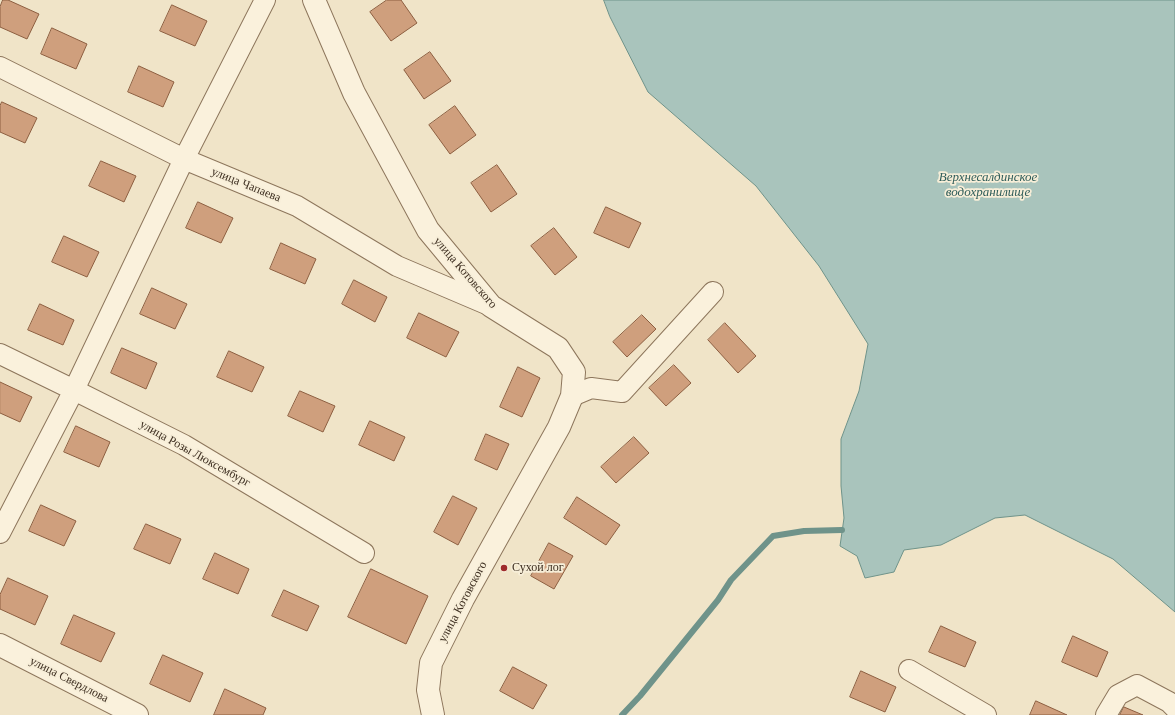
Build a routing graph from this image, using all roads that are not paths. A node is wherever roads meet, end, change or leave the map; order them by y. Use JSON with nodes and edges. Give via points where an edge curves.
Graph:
{"nodes":[{"id":1,"x":265,"y":0,"type":"edge"},
{"id":2,"x":314,"y":0,"type":"edge"},
{"id":3,"x":0,"y":67,"type":"edge"},
{"id":4,"x":184,"y":159,"type":"junction"},
{"id":5,"x":713,"y":292,"type":"dead end"},
{"id":6,"x":491,"y":306,"type":"junction"},
{"id":7,"x":0,"y":354,"type":"edge"},
{"id":8,"x":74,"y":390,"type":"junction"},
{"id":9,"x":572,"y":396,"type":"junction"},
{"id":10,"x":0,"y":533,"type":"edge"},
{"id":11,"x":364,"y":553,"type":"dead end"},
{"id":12,"x":0,"y":646,"type":"edge"},
{"id":13,"x":910,"y":670,"type":"dead end"},
{"id":14,"x":1175,"y":708,"type":"edge"},
{"id":15,"x":137,"y":715,"type":"edge"},
{"id":16,"x":433,"y":715,"type":"edge"},
{"id":17,"x":986,"y":715,"type":"edge"},
{"id":18,"x":1106,"y":715,"type":"edge"}],
"edges":[{"from":1,"to":4,"type":"street"},
{"from":2,"to":6,"type":"street","name":"улица Котовского","via":[[354,93],[428,230]]},
{"from":3,"to":4,"type":"street","name":"улица Чапаева"},
{"from":4,"to":6,"type":"street","name":"улица Чапаева","via":[[297,206],[397,266]]},
{"from":4,"to":8,"type":"street"},
{"from":5,"to":9,"type":"street","via":[[622,392],[591,388]]},
{"from":6,"to":9,"type":"street","name":"улица Котовского","via":[[558,348],[574,372]]},
{"from":7,"to":8,"type":"street","name":"улица Розы Люксембург"},
{"from":8,"to":10,"type":"street"},
{"from":8,"to":11,"type":"street","name":"улица Розы Люксембург","via":[[184,444]]},
{"from":9,"to":16,"type":"street","name":"улица Котовского","via":[[559,427],[463,599],[431,663],[428,690]]},
{"from":12,"to":15,"type":"street","name":"улица Свердлова"},
{"from":13,"to":17,"type":"street"},
{"from":14,"to":18,"type":"street","via":[[1169,702],[1137,685],[1118,695]]}]}
